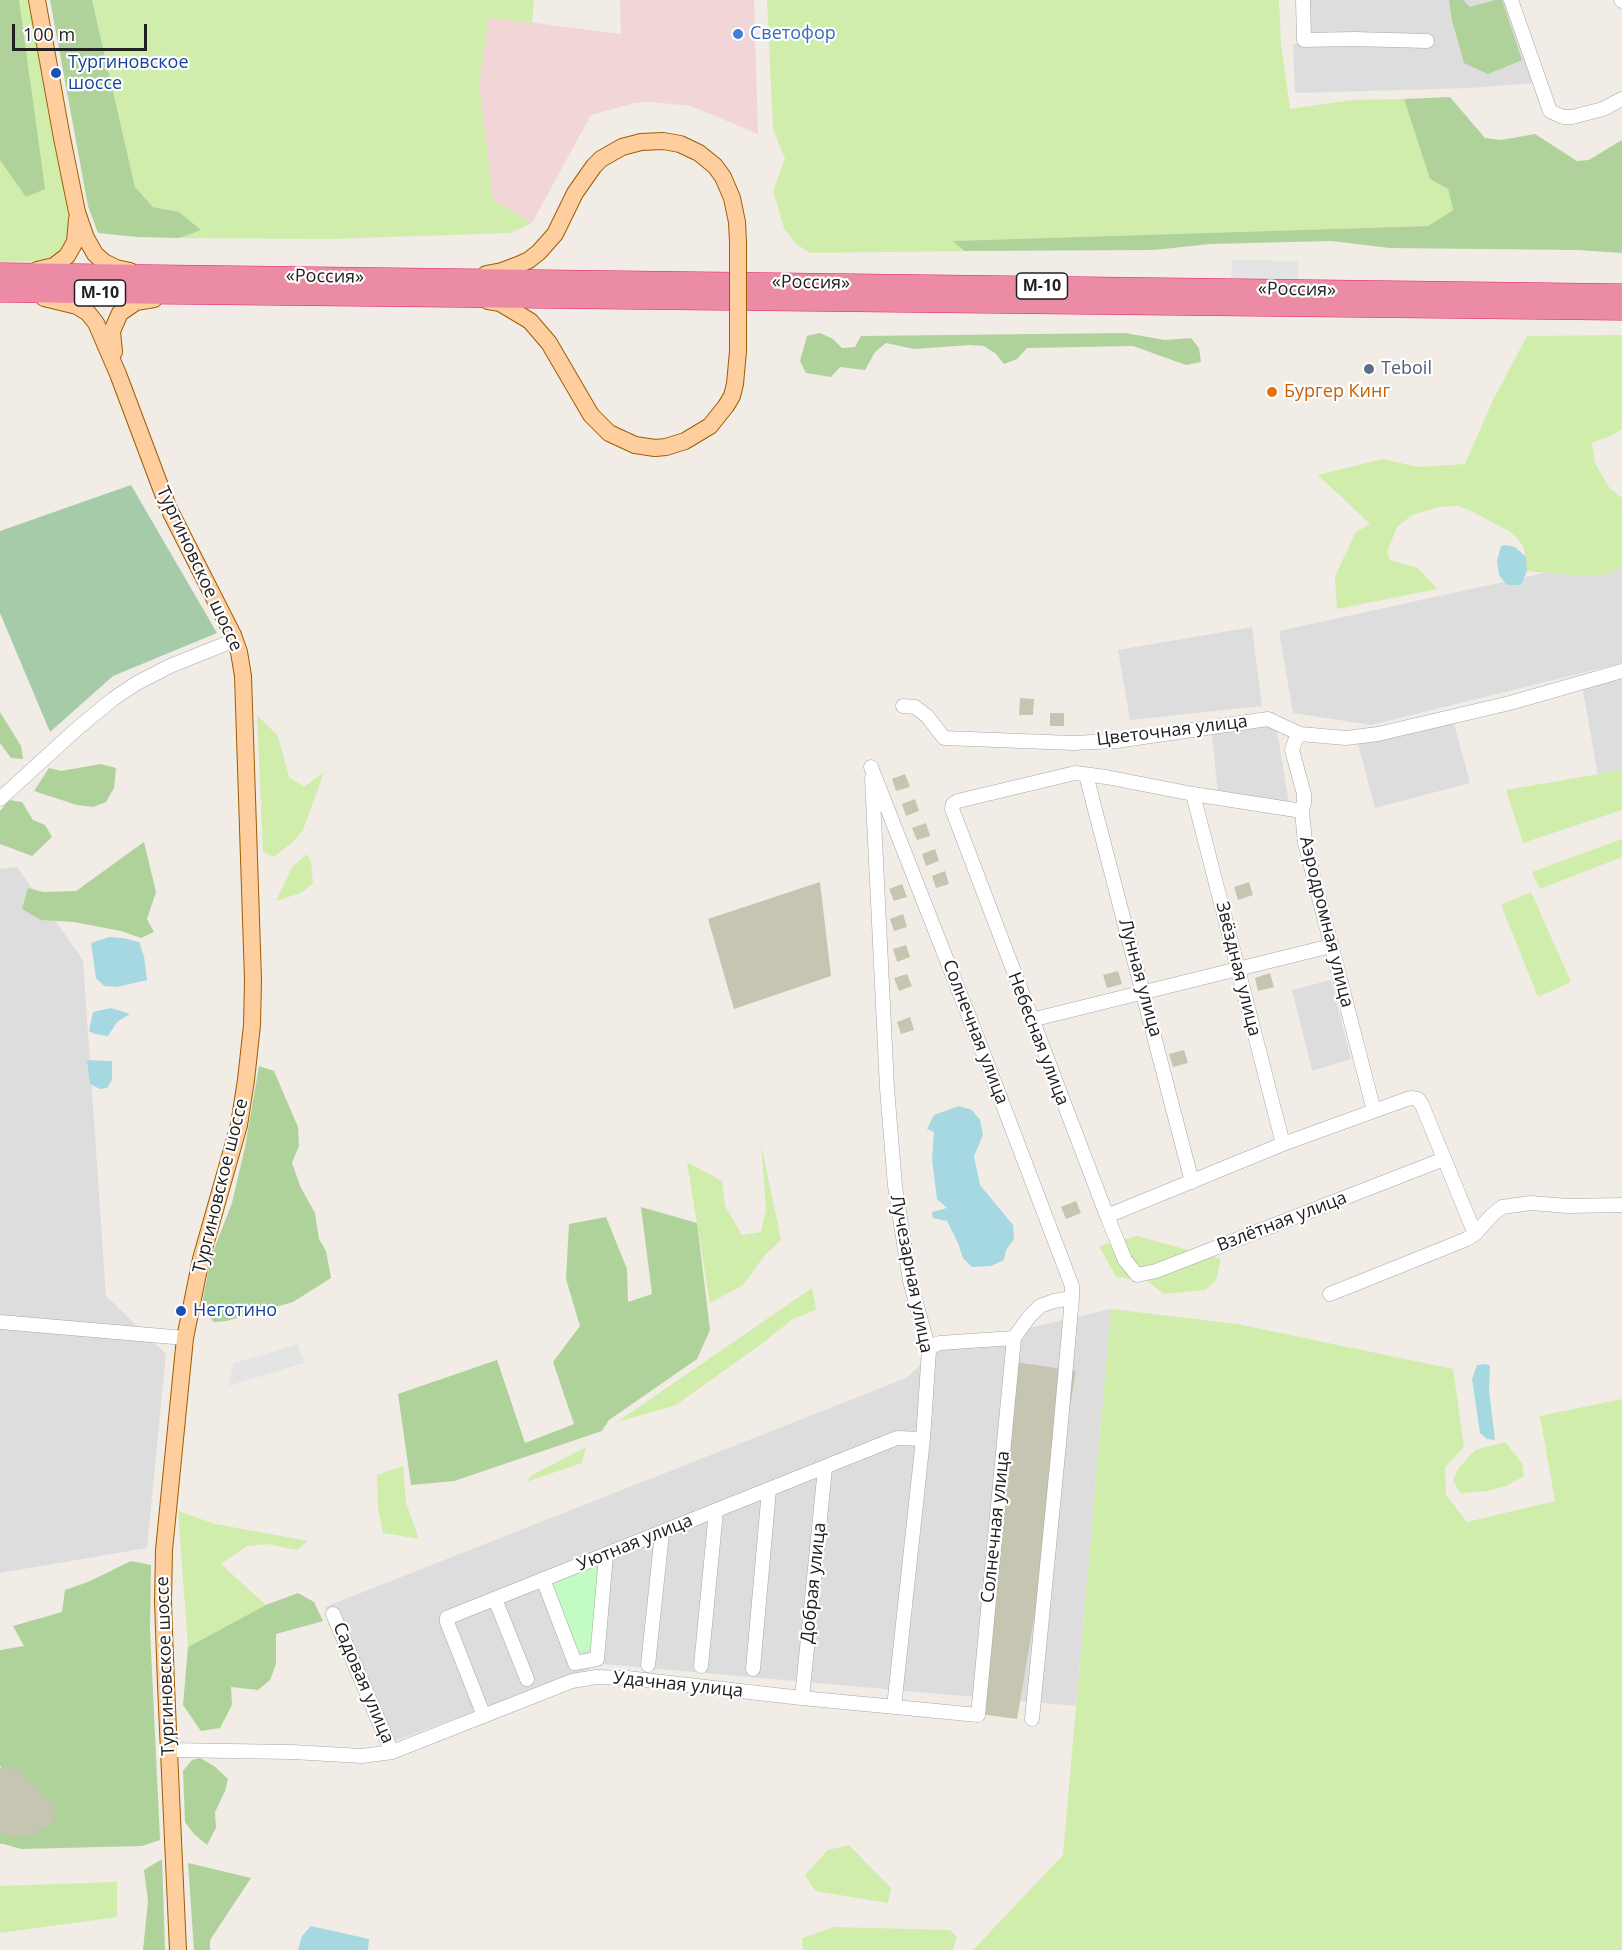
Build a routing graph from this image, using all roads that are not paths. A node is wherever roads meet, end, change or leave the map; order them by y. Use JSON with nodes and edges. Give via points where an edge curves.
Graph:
{"nodes":[{"id":1,"x":37,"y":0,"type":"edge"},
{"id":2,"x":1303,"y":0,"type":"edge"},
{"id":3,"x":1511,"y":0,"type":"edge"},
{"id":4,"x":1427,"y":41,"type":"dead end"},
{"id":5,"x":1622,"y":99,"type":"edge"},
{"id":6,"x":77,"y":212,"type":"junction"},
{"id":7,"x":148,"y":275,"type":"junction"},
{"id":8,"x":7,"y":283,"type":"edge"},
{"id":9,"x":463,"y":288,"type":"junction"},
{"id":10,"x":185,"y":293,"type":"junction"},
{"id":11,"x":1622,"y":294,"type":"edge"},
{"id":12,"x":1622,"y":310,"type":"edge"},
{"id":13,"x":118,"y":374,"type":"junction"},
{"id":14,"x":236,"y":640,"type":"junction"},
{"id":15,"x":1622,"y":671,"type":"edge"},
{"id":16,"x":903,"y":706,"type":"dead end"},
{"id":17,"x":1300,"y":734,"type":"junction"},
{"id":18,"x":871,"y":767,"type":"joint"},
{"id":19,"x":1086,"y":775,"type":"junction"},
{"id":20,"x":1193,"y":794,"type":"junction"},
{"id":21,"x":0,"y":799,"type":"edge"},
{"id":22,"x":1302,"y":812,"type":"junction"},
{"id":23,"x":1331,"y":946,"type":"junction"},
{"id":24,"x":1237,"y":969,"type":"junction"},
{"id":25,"x":1144,"y":993,"type":"junction"},
{"id":26,"x":1031,"y":1020,"type":"junction"},
{"id":27,"x":1374,"y":1111,"type":"junction"},
{"id":28,"x":1282,"y":1144,"type":"junction"},
{"id":29,"x":1444,"y":1159,"type":"junction"},
{"id":30,"x":1192,"y":1182,"type":"junction"},
{"id":31,"x":1622,"y":1205,"type":"edge"},
{"id":32,"x":1107,"y":1216,"type":"junction"},
{"id":33,"x":1475,"y":1234,"type":"junction"},
{"id":34,"x":1125,"y":1260,"type":"joint"},
{"id":35,"x":1330,"y":1294,"type":"dead end"},
{"id":36,"x":1072,"y":1298,"type":"junction"},
{"id":37,"x":0,"y":1322,"type":"edge"},
{"id":38,"x":186,"y":1338,"type":"junction"},
{"id":39,"x":1014,"y":1338,"type":"junction"},
{"id":40,"x":929,"y":1350,"type":"junction"},
{"id":41,"x":923,"y":1439,"type":"junction"},
{"id":42,"x":825,"y":1468,"type":"junction"},
{"id":43,"x":769,"y":1490,"type":"junction"},
{"id":44,"x":716,"y":1511,"type":"junction"},
{"id":45,"x":662,"y":1533,"type":"junction"},
{"id":46,"x":606,"y":1555,"type":"junction"},
{"id":47,"x":543,"y":1580,"type":"junction"},
{"id":48,"x":495,"y":1599,"type":"junction"},
{"id":49,"x":333,"y":1614,"type":"dead end"},
{"id":50,"x":648,"y":1665,"type":"dead end"},
{"id":51,"x":701,"y":1666,"type":"dead end"},
{"id":52,"x":753,"y":1669,"type":"dead end"},
{"id":53,"x":527,"y":1679,"type":"dead end"},
{"id":54,"x":802,"y":1698,"type":"junction"},
{"id":55,"x":894,"y":1707,"type":"junction"},
{"id":56,"x":978,"y":1715,"type":"joint"},
{"id":57,"x":484,"y":1716,"type":"junction"},
{"id":58,"x":1032,"y":1719,"type":"dead end"},
{"id":59,"x":169,"y":1750,"type":"junction"},
{"id":60,"x":392,"y":1752,"type":"junction"},
{"id":61,"x":178,"y":1950,"type":"edge"}],
"edges":[{"from":1,"to":6,"type":"main road"},
{"from":2,"to":4,"type":"street","via":[[1304,40]]},
{"from":3,"to":5,"type":"street","via":[[1550,111],[1572,117]]},
{"from":6,"to":7,"type":"main road","via":[[88,244],[99,259],[116,268]]},
{"from":6,"to":8,"type":"main road","via":[[75,242],[64,259]]},
{"from":7,"to":8,"type":"highway","name":"«Россия»","number":"М-10"},
{"from":7,"to":9,"type":"highway","name":"«Россия»","number":"М-10"},
{"from":8,"to":10,"type":"highway","name":"«Россия»","number":"М-10"},
{"from":8,"to":13,"type":"main road","name":"Тургиновское шоссе","via":[[85,310],[96,323]]},
{"from":9,"to":9,"type":"main road","bridge":true,"via":[[539,252],[555,234],[576,193],[601,159],[641,142],[680,144],[715,166],[732,198],[737,222],[738,351],[732,396],[710,426],[684,441],[655,448],[634,445],[609,433],[591,415],[549,343],[530,321]]},
{"from":9,"to":10,"type":"highway","name":"«Россия»","number":"М-10"},
{"from":9,"to":11,"type":"highway","name":"«Россия»","number":"М-10"},
{"from":9,"to":12,"type":"highway","name":"«Россия»","number":"М-10"},
{"from":10,"to":13,"type":"main road","name":"Тургиновское шоссе","via":[[136,302],[120,313],[112,337]]},
{"from":13,"to":14,"type":"main road","name":"Тургиновское шоссе","via":[[168,507]]},
{"from":14,"to":21,"type":"street","via":[[136,683],[79,727]]},
{"from":14,"to":38,"type":"main road","name":"Тургиновское шоссе","via":[[243,676],[252,1025],[238,1125],[201,1259]]},
{"from":15,"to":17,"type":"street","name":"Цветочная улица","via":[[1378,735],[1346,738]]},
{"from":16,"to":17,"type":"street","name":"Цветочная улица","via":[[915,707],[927,716],[944,738],[1116,741],[1268,720]]},
{"from":17,"to":22,"type":"street","name":"Аэродромная улица","via":[[1292,750],[1304,794]]},
{"from":18,"to":36,"type":"street","name":"Солнечная улица","via":[[1068,1275]]},
{"from":18,"to":40,"type":"street","name":"Лучезарная улица","via":[[895,1186],[910,1281]]},
{"from":19,"to":20,"type":"street"},
{"from":19,"to":25,"type":"street","name":"Лунная улица"},
{"from":19,"to":26,"type":"street","name":"Небесная улица","via":[[1075,773],[953,804],[953,816]]},
{"from":20,"to":22,"type":"street"},
{"from":20,"to":24,"type":"street","name":"Звёздная улица"},
{"from":22,"to":23,"type":"street","name":"Аэродромная улица","via":[[1305,843]]},
{"from":23,"to":24,"type":"street"},
{"from":23,"to":27,"type":"street","name":"Аэродромная улица"},
{"from":24,"to":25,"type":"street"},
{"from":24,"to":28,"type":"street","name":"Звёздная улица"},
{"from":25,"to":26,"type":"street"},
{"from":25,"to":30,"type":"street","name":"Лунная улица"},
{"from":26,"to":32,"type":"street","name":"Небесная улица"},
{"from":27,"to":28,"type":"street"},
{"from":27,"to":29,"type":"street","via":[[1418,1099]]},
{"from":28,"to":30,"type":"street"},
{"from":29,"to":33,"type":"street"},
{"from":29,"to":34,"type":"street","name":"Взлётная улица","via":[[1147,1274],[1137,1275]]},
{"from":30,"to":32,"type":"street"},
{"from":31,"to":33,"type":"street","via":[[1520,1203],[1502,1207]]},
{"from":32,"to":34,"type":"street","name":"Небесная улица"},
{"from":33,"to":35,"type":"street"},
{"from":36,"to":39,"type":"street","via":[[1040,1306]]},
{"from":36,"to":58,"type":"street","name":"Солнечная улица"},
{"from":37,"to":38,"type":"street"},
{"from":38,"to":59,"type":"main road","name":"Тургиновское шоссе","via":[[164,1567]]},
{"from":39,"to":40,"type":"street","via":[[940,1343]]},
{"from":39,"to":56,"type":"street","name":"Солнечная улица"},
{"from":40,"to":41,"type":"street","name":"Лучезарная улица"},
{"from":41,"to":42,"type":"street","name":"Уютная улица","via":[[897,1438]]},
{"from":41,"to":55,"type":"street","name":"Лучезарная улица"},
{"from":42,"to":43,"type":"street","name":"Уютная улица"},
{"from":42,"to":54,"type":"street","name":"Добрая улица"},
{"from":43,"to":44,"type":"street","name":"Уютная улица"},
{"from":43,"to":52,"type":"street"},
{"from":44,"to":45,"type":"street","name":"Уютная улица"},
{"from":44,"to":51,"type":"street"},
{"from":45,"to":46,"type":"street","name":"Уютная улица"},
{"from":45,"to":50,"type":"street"},
{"from":46,"to":47,"type":"street","name":"Уютная улица"},
{"from":46,"to":47,"type":"street","via":[[597,1659],[575,1663]]},
{"from":47,"to":48,"type":"street","name":"Уютная улица"},
{"from":48,"to":53,"type":"street"},
{"from":48,"to":57,"type":"street","name":"Уютная улица","via":[[446,1620]]},
{"from":49,"to":60,"type":"street","name":"Садовая улица"},
{"from":54,"to":55,"type":"street","name":"Удачная улица"},
{"from":54,"to":57,"type":"street","name":"Удачная улица","via":[[596,1677],[572,1681]]},
{"from":55,"to":56,"type":"street","name":"Удачная улица"},
{"from":57,"to":60,"type":"street","name":"Удачная улица"},
{"from":59,"to":60,"type":"street","name":"Удачная улица","via":[[363,1756]]},
{"from":59,"to":61,"type":"main road","name":"Тургиновское шоссе"}]}
